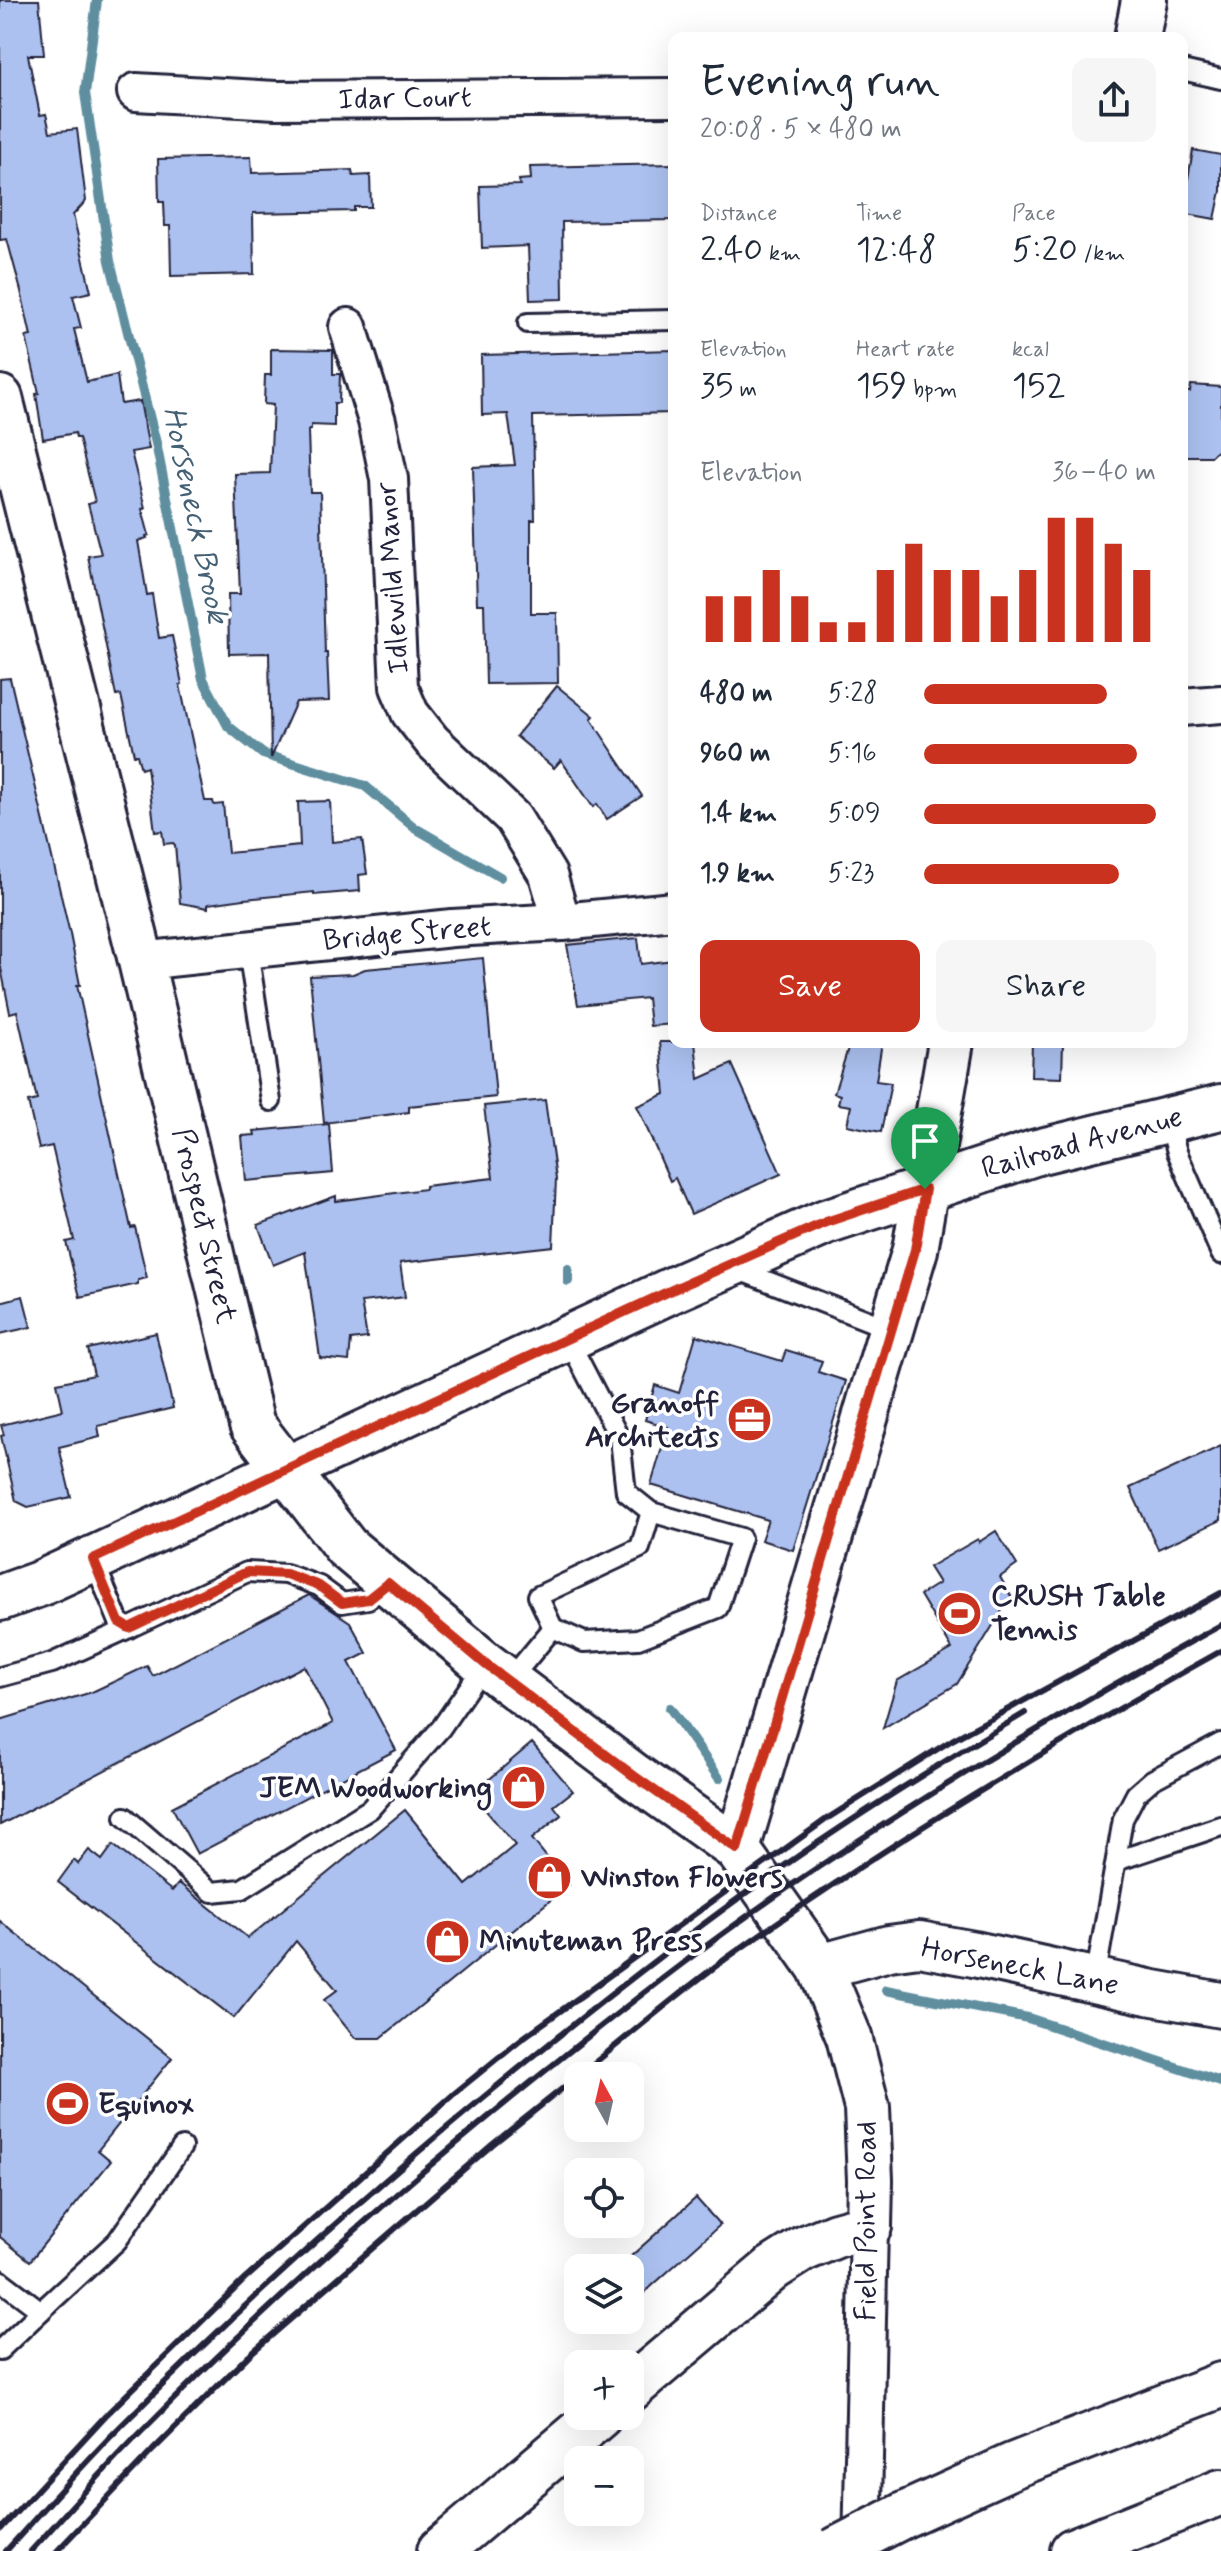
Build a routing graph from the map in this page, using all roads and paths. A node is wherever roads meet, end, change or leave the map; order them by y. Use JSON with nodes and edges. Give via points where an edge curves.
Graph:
{"nodes":[{"id":1,"x":1144,"y":0,"type":"edge"},
{"id":2,"x":1138,"y":32,"type":"edge"},
{"id":3,"x":1188,"y":71,"type":"edge"},
{"id":4,"x":1221,"y":79,"type":"edge"},
{"id":5,"x":136,"y":92,"type":"dead end"},
{"id":6,"x":668,"y":97,"type":"edge"},
{"id":7,"x":668,"y":320,"type":"edge"},
{"id":8,"x":528,"y":323,"type":"dead end"},
{"id":9,"x":348,"y":327,"type":"dead end"},
{"id":10,"x":0,"y":398,"type":"edge"},
{"id":11,"x":1221,"y":704,"type":"edge"},
{"id":12,"x":1188,"y":707,"type":"edge"},
{"id":13,"x":668,"y":912,"type":"edge"},
{"id":14,"x":562,"y":922,"type":"junction"},
{"id":15,"x":248,"y":950,"type":"junction"},
{"id":16,"x":141,"y":961,"type":"junction"},
{"id":17,"x":950,"y":1048,"type":"edge"},
{"id":18,"x":271,"y":1101,"type":"dead end"},
{"id":19,"x":1221,"y":1107,"type":"edge"},
{"id":20,"x":1168,"y":1118,"type":"junction"},
{"id":21,"x":925,"y":1189,"type":"junction"},
{"id":22,"x":1221,"y":1254,"type":"edge"},
{"id":23,"x":728,"y":1265,"type":"junction"},
{"id":24,"x":890,"y":1329,"type":"junction"},
{"id":25,"x":568,"y":1339,"type":"junction"},
{"id":26,"x":286,"y":1471,"type":"junction"},
{"id":27,"x":651,"y":1512,"type":"junction"},
{"id":28,"x":93,"y":1559,"type":"junction"},
{"id":29,"x":388,"y":1583,"type":"junction"},
{"id":30,"x":0,"y":1598,"type":"edge"},
{"id":31,"x":129,"y":1628,"type":"junction"},
{"id":32,"x":553,"y":1628,"type":"junction"},
{"id":33,"x":497,"y":1673,"type":"junction"},
{"id":34,"x":0,"y":1677,"type":"edge"},
{"id":35,"x":1221,"y":1743,"type":"edge"},
{"id":36,"x":125,"y":1817,"type":"dead end"},
{"id":37,"x":1221,"y":1826,"type":"edge"},
{"id":38,"x":737,"y":1849,"type":"junction"},
{"id":39,"x":1116,"y":1861,"type":"junction"},
{"id":40,"x":820,"y":1967,"type":"junction"},
{"id":41,"x":1095,"y":1980,"type":"junction"},
{"id":42,"x":1221,"y":2005,"type":"edge"},
{"id":43,"x":182,"y":2147,"type":"dead end"},
{"id":44,"x":869,"y":2226,"type":"junction"},
{"id":45,"x":0,"y":2280,"type":"edge"},
{"id":46,"x":41,"y":2311,"type":"junction"},
{"id":47,"x":0,"y":2350,"type":"edge"},
{"id":48,"x":644,"y":2377,"type":"edge"},
{"id":49,"x":1221,"y":2385,"type":"edge"},
{"id":50,"x":583,"y":2430,"type":"edge"},
{"id":51,"x":1221,"y":2492,"type":"edge"},
{"id":52,"x":440,"y":2551,"type":"edge"},
{"id":53,"x":834,"y":2551,"type":"edge"},
{"id":54,"x":862,"y":2551,"type":"edge"},
{"id":55,"x":1073,"y":2551,"type":"edge"}],
"edges":[{"from":1,"to":2,"type":"main road"},
{"from":3,"to":4,"type":"lane"},
{"from":5,"to":6,"type":"street","name":"Idar Court","via":[[276,100]]},
{"from":7,"to":8,"type":"lane"},
{"from":9,"to":14,"type":"street","name":"Idlewild Manor","via":[[389,479],[399,687],[410,713],[432,741],[513,818],[548,875]]},
{"from":10,"to":16,"type":"main road","name":"Prospect Street"},
{"from":11,"to":12,"type":"street"},
{"from":13,"to":14,"type":"street","name":"Bridge Street"},
{"from":14,"to":15,"type":"street","name":"Bridge Street"},
{"from":15,"to":16,"type":"street","name":"Bridge Street"},
{"from":15,"to":18,"type":"lane"},
{"from":16,"to":26,"type":"main road","name":"Prospect Street","via":[[252,1425]]},
{"from":17,"to":21,"type":"main road"},
{"from":19,"to":20,"type":"main road","name":"Railroad Avenue"},
{"from":20,"to":21,"type":"main road","name":"Railroad Avenue","via":[[1037,1152]]},
{"from":20,"to":22,"type":"lane"},
{"from":21,"to":23,"type":"main road","name":"Railroad Avenue","via":[[826,1222]]},
{"from":21,"to":24,"type":"main road","via":[[915,1250]]},
{"from":23,"to":24,"type":"lane"},
{"from":23,"to":25,"type":"main road","name":"Railroad Avenue"},
{"from":24,"to":38,"type":"main road"},
{"from":25,"to":26,"type":"main road","name":"Railroad Avenue"},
{"from":25,"to":27,"type":"lane","via":[[620,1439],[626,1492]]},
{"from":26,"to":28,"type":"main road","name":"Railroad Avenue"},
{"from":26,"to":29,"type":"main road","name":"Prospect Street","via":[[346,1547]]},
{"from":27,"to":32,"type":"lane","via":[[640,1548],[538,1596]]},
{"from":27,"to":32,"type":"lane","via":[[741,1538],[718,1608],[638,1639],[584,1642]]},
{"from":28,"to":30,"type":"main road","name":"Railroad Avenue"},
{"from":28,"to":31,"type":"lane","via":[[119,1622]]},
{"from":29,"to":31,"type":"lane","via":[[368,1599],[342,1603],[319,1586],[286,1574],[247,1572]]},
{"from":29,"to":33,"type":"main road","name":"Prospect Street"},
{"from":31,"to":34,"type":"lane","via":[[52,1663]]},
{"from":32,"to":33,"type":"lane"},
{"from":33,"to":36,"type":"lane","via":[[370,1809],[242,1889],[212,1892]]},
{"from":33,"to":38,"type":"main road","name":"Prospect Street"},
{"from":35,"to":39,"type":"lane","via":[[1136,1794],[1123,1819]]},
{"from":37,"to":39,"type":"lane"},
{"from":38,"to":40,"type":"main road","name":"Field Point Road"},
{"from":39,"to":41,"type":"lane"},
{"from":40,"to":41,"type":"main road","name":"Horseneck Lane","via":[[919,1944]]},
{"from":40,"to":44,"type":"main road","name":"Field Point Road","via":[[849,2037],[867,2108]]},
{"from":41,"to":42,"type":"main road","name":"Horseneck Lane"},
{"from":43,"to":46,"type":"lane","via":[[117,2241]]},
{"from":44,"to":48,"type":"main road","via":[[803,2249],[773,2268]]},
{"from":44,"to":54,"type":"street","name":"Field Point Road"},
{"from":45,"to":46,"type":"lane"},
{"from":46,"to":47,"type":"lane"},
{"from":49,"to":53,"type":"main road","bridge":true,"via":[[1012,2466]]},
{"from":50,"to":52,"type":"main road"},
{"from":51,"to":55,"type":"main road"}]}
